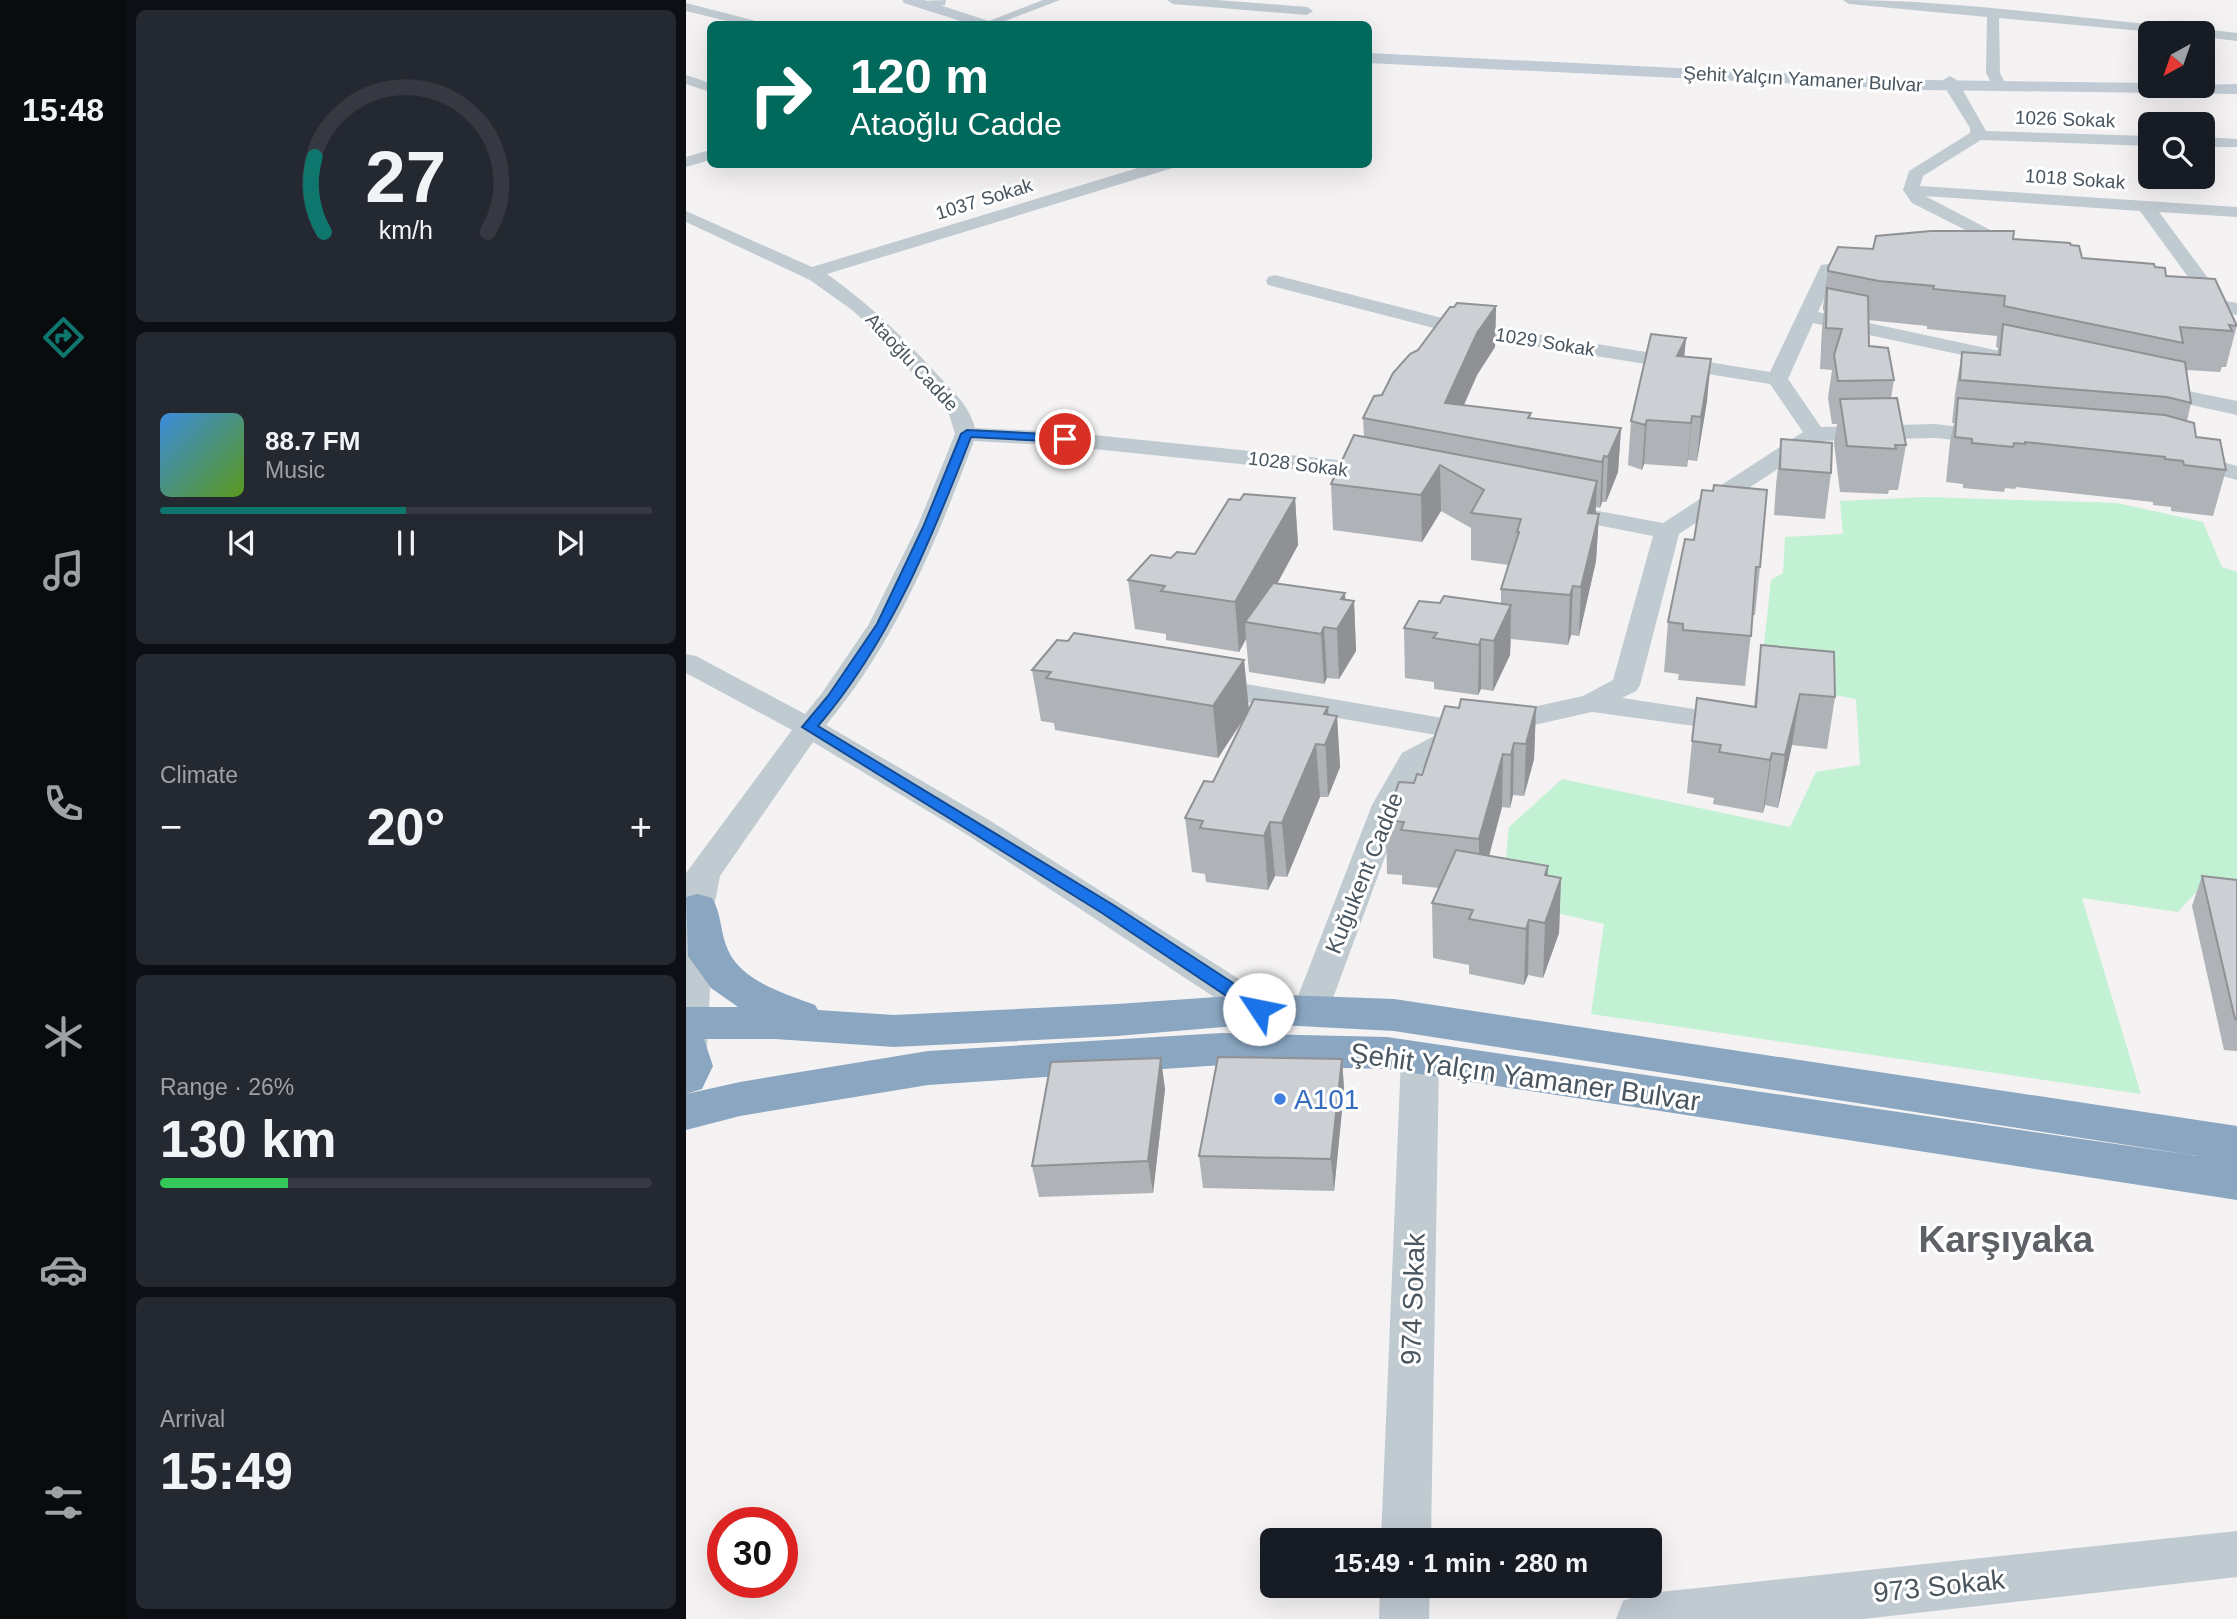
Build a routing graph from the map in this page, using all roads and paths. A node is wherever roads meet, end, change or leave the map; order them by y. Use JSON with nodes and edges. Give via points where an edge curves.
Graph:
{"nodes":[{"id":1,"x":1054,"y":0,"type":"edge"},
{"id":2,"x":1173,"y":0,"type":"edge"},
{"id":3,"x":1849,"y":0,"type":"edge"},
{"id":4,"x":927,"y":2,"type":"edge"},
{"id":5,"x":686,"y":7,"type":"edge"},
{"id":6,"x":1993,"y":12,"type":"junction"},
{"id":7,"x":740,"y":21,"type":"edge"},
{"id":8,"x":985,"y":21,"type":"edge"},
{"id":9,"x":1002,"y":21,"type":"edge"},
{"id":10,"x":1286,"y":21,"type":"edge"},
{"id":11,"x":2138,"y":26,"type":"edge"},
{"id":12,"x":2216,"y":35,"type":"edge"},
{"id":13,"x":2237,"y":37,"type":"edge"},
{"id":14,"x":1372,"y":55,"type":"edge"},
{"id":15,"x":686,"y":79,"type":"edge"},
{"id":16,"x":1950,"y":83,"type":"junction"},
{"id":17,"x":2138,"y":83,"type":"edge"},
{"id":18,"x":1998,"y":84,"type":"junction"},
{"id":19,"x":2216,"y":85,"type":"edge"},
{"id":20,"x":707,"y":87,"type":"edge"},
{"id":21,"x":2237,"y":87,"type":"edge"},
{"id":22,"x":1978,"y":135,"type":"junction"},
{"id":23,"x":2138,"y":141,"type":"edge"},
{"id":24,"x":2215,"y":142,"type":"edge"},
{"id":25,"x":2234,"y":143,"type":"dead end"},
{"id":26,"x":707,"y":156,"type":"edge"},
{"id":27,"x":686,"y":162,"type":"edge"},
{"id":28,"x":1157,"y":168,"type":"edge"},
{"id":29,"x":1911,"y":190,"type":"junction"},
{"id":30,"x":2145,"y":205,"type":"junction"},
{"id":31,"x":2237,"y":212,"type":"edge"},
{"id":32,"x":686,"y":216,"type":"edge"},
{"id":33,"x":1889,"y":260,"type":"edge"},
{"id":34,"x":1998,"y":260,"type":"edge"},
{"id":35,"x":811,"y":273,"type":"junction"},
{"id":36,"x":1275,"y":281,"type":"dead end"},
{"id":37,"x":2171,"y":296,"type":"edge"},
{"id":38,"x":2227,"y":307,"type":"edge"},
{"id":39,"x":1807,"y":316,"type":"junction"},
{"id":40,"x":1453,"y":327,"type":"junction"},
{"id":41,"x":1438,"y":344,"type":"edge"},
{"id":42,"x":2049,"y":368,"type":"edge"},
{"id":43,"x":1777,"y":379,"type":"junction"},
{"id":44,"x":2129,"y":385,"type":"edge"},
{"id":45,"x":2237,"y":408,"type":"edge"},
{"id":46,"x":967,"y":434,"type":"junction"},
{"id":47,"x":1815,"y":434,"type":"junction"},
{"id":48,"x":2017,"y":439,"type":"edge"},
{"id":49,"x":1355,"y":446,"type":"edge"},
{"id":50,"x":2155,"y":450,"type":"edge"},
{"id":51,"x":1338,"y":467,"type":"junction"},
{"id":52,"x":2237,"y":473,"type":"edge"},
{"id":53,"x":1398,"y":479,"type":"edge"},
{"id":54,"x":1533,"y":505,"type":"edge"},
{"id":55,"x":1667,"y":531,"type":"junction"},
{"id":56,"x":686,"y":663,"type":"edge"},
{"id":57,"x":1179,"y":682,"type":"edge"},
{"id":58,"x":1592,"y":703,"type":"junction"},
{"id":59,"x":1731,"y":722,"type":"edge"},
{"id":60,"x":809,"y":727,"type":"junction"},
{"id":61,"x":1466,"y":731,"type":"junction"},
{"id":62,"x":696,"y":892,"type":"edge"},
{"id":63,"x":1259,"y":1009,"type":"junction"},
{"id":64,"x":1311,"y":1009,"type":"junction"},
{"id":65,"x":827,"y":1028,"type":"junction"},
{"id":66,"x":687,"y":1044,"type":"edge"},
{"id":67,"x":1420,"y":1058,"type":"junction"},
{"id":68,"x":830,"y":1084,"type":"junction"},
{"id":69,"x":686,"y":1112,"type":"edge"},
{"id":70,"x":686,"y":1133,"type":"edge"},
{"id":71,"x":2237,"y":1144,"type":"edge"},
{"id":72,"x":2237,"y":1181,"type":"edge"},
{"id":73,"x":1406,"y":1528,"type":"edge"},
{"id":74,"x":2237,"y":1554,"type":"edge"},
{"id":75,"x":1405,"y":1598,"type":"edge"},
{"id":76,"x":1778,"y":1611,"type":"edge"},
{"id":77,"x":1404,"y":1619,"type":"edge"},
{"id":78,"x":1641,"y":1619,"type":"edge"}],
"edges":[{"from":1,"to":9,"type":"street"},
{"from":2,"to":10,"type":"street","via":[[1312,8]]},
{"from":3,"to":6,"type":"street"},
{"from":4,"to":8,"type":"street"},
{"from":5,"to":7,"type":"street"},
{"from":6,"to":11,"type":"street"},
{"from":6,"to":18,"type":"street","via":[[1993,73]]},
{"from":12,"to":13,"type":"street"},
{"from":14,"to":16,"type":"street","name":"Şehit Yalçın Yamaner Bulvar"},
{"from":15,"to":20,"type":"street"},
{"from":16,"to":18,"type":"street","name":"Şehit Yalçın Yamaner Bulvar"},
{"from":16,"to":22,"type":"street"},
{"from":17,"to":18,"type":"street"},
{"from":18,"to":21,"type":"street","name":"Şehit Yalçın Yamaner Bulvar"},
{"from":19,"to":21,"type":"street"},
{"from":22,"to":23,"type":"street","name":"1026 Sokak"},
{"from":22,"to":29,"type":"street","via":[[1915,174]]},
{"from":24,"to":25,"type":"street"},
{"from":26,"to":27,"type":"street"},
{"from":28,"to":35,"type":"street","name":"1037 Sokak"},
{"from":29,"to":30,"type":"street","name":"1018 Sokak"},
{"from":29,"to":34,"type":"street","via":[[1917,199],[2036,262]]},
{"from":30,"to":31,"type":"street","name":"1018 Sokak"},
{"from":30,"to":38,"type":"street"},
{"from":32,"to":35,"type":"street","name":"Ataoğlu Cadde"},
{"from":33,"to":39,"type":"street","via":[[1828,269]]},
{"from":35,"to":46,"type":"street","name":"Ataoğlu Cadde","via":[[883,328],[960,412]]},
{"from":36,"to":40,"type":"street","name":"1029 Sokak"},
{"from":37,"to":38,"type":"street"},
{"from":39,"to":42,"type":"street"},
{"from":39,"to":43,"type":"street"},
{"from":40,"to":41,"type":"street"},
{"from":40,"to":43,"type":"street","name":"1029 Sokak"},
{"from":43,"to":47,"type":"street"},
{"from":44,"to":45,"type":"street"},
{"from":46,"to":51,"type":"street","name":"1028 Sokak","via":[[1065,439]]},
{"from":46,"to":60,"type":"street","name":"Ataoğlu Cadde","via":[[883,624]]},
{"from":47,"to":48,"type":"street","via":[[1934,431]]},
{"from":47,"to":55,"type":"street"},
{"from":49,"to":51,"type":"street"},
{"from":50,"to":52,"type":"street"},
{"from":51,"to":53,"type":"street","name":"1028 Sokak"},
{"from":54,"to":55,"type":"street"},
{"from":55,"to":58,"type":"street","name":"Kuğukent Cadde","via":[[1626,685]]},
{"from":56,"to":60,"type":"street"},
{"from":57,"to":61,"type":"street"},
{"from":58,"to":59,"type":"street"},
{"from":58,"to":61,"type":"street","name":"Kuğukent Cadde"},
{"from":60,"to":62,"type":"street","name":"Ataoğlu Cadde"},
{"from":60,"to":63,"type":"street","via":[[1097,902]]},
{"from":61,"to":64,"type":"street","name":"Kuğukent Cadde","via":[[1413,759],[1388,805]]},
{"from":62,"to":65,"type":"highway","via":[[708,954],[724,978],[758,999]]},
{"from":62,"to":66,"type":"street"},
{"from":63,"to":64,"type":"highway","name":"Şehit Yalçın Yamaner Bulvar"},
{"from":63,"to":65,"type":"highway","name":"Şehit Yalçın Yamaner Bulvar","via":[[894,1031]]},
{"from":64,"to":71,"type":"highway","name":"Şehit Yalçın Yamaner Bulvar","via":[[1394,1015]]},
{"from":65,"to":66,"type":"highway","name":"Şehit Yalçın Yamaner Bulvar","via":[[775,1023]]},
{"from":67,"to":68,"type":"highway","name":"Şehit Yalçın Yamaner Bulvar","via":[[1222,1049],[928,1068]]},
{"from":67,"to":72,"type":"highway","name":"Şehit Yalçın Yamaner Bulvar"},
{"from":67,"to":73,"type":"street","name":"974 Sokak"},
{"from":68,"to":69,"type":"highway","name":"Şehit Yalçın Yamaner Bulvar"},
{"from":68,"to":70,"type":"highway"},
{"from":74,"to":76,"type":"street","name":"973 Sokak"},
{"from":75,"to":77,"type":"street"},
{"from":76,"to":78,"type":"street","name":"973 Sokak"}]}
